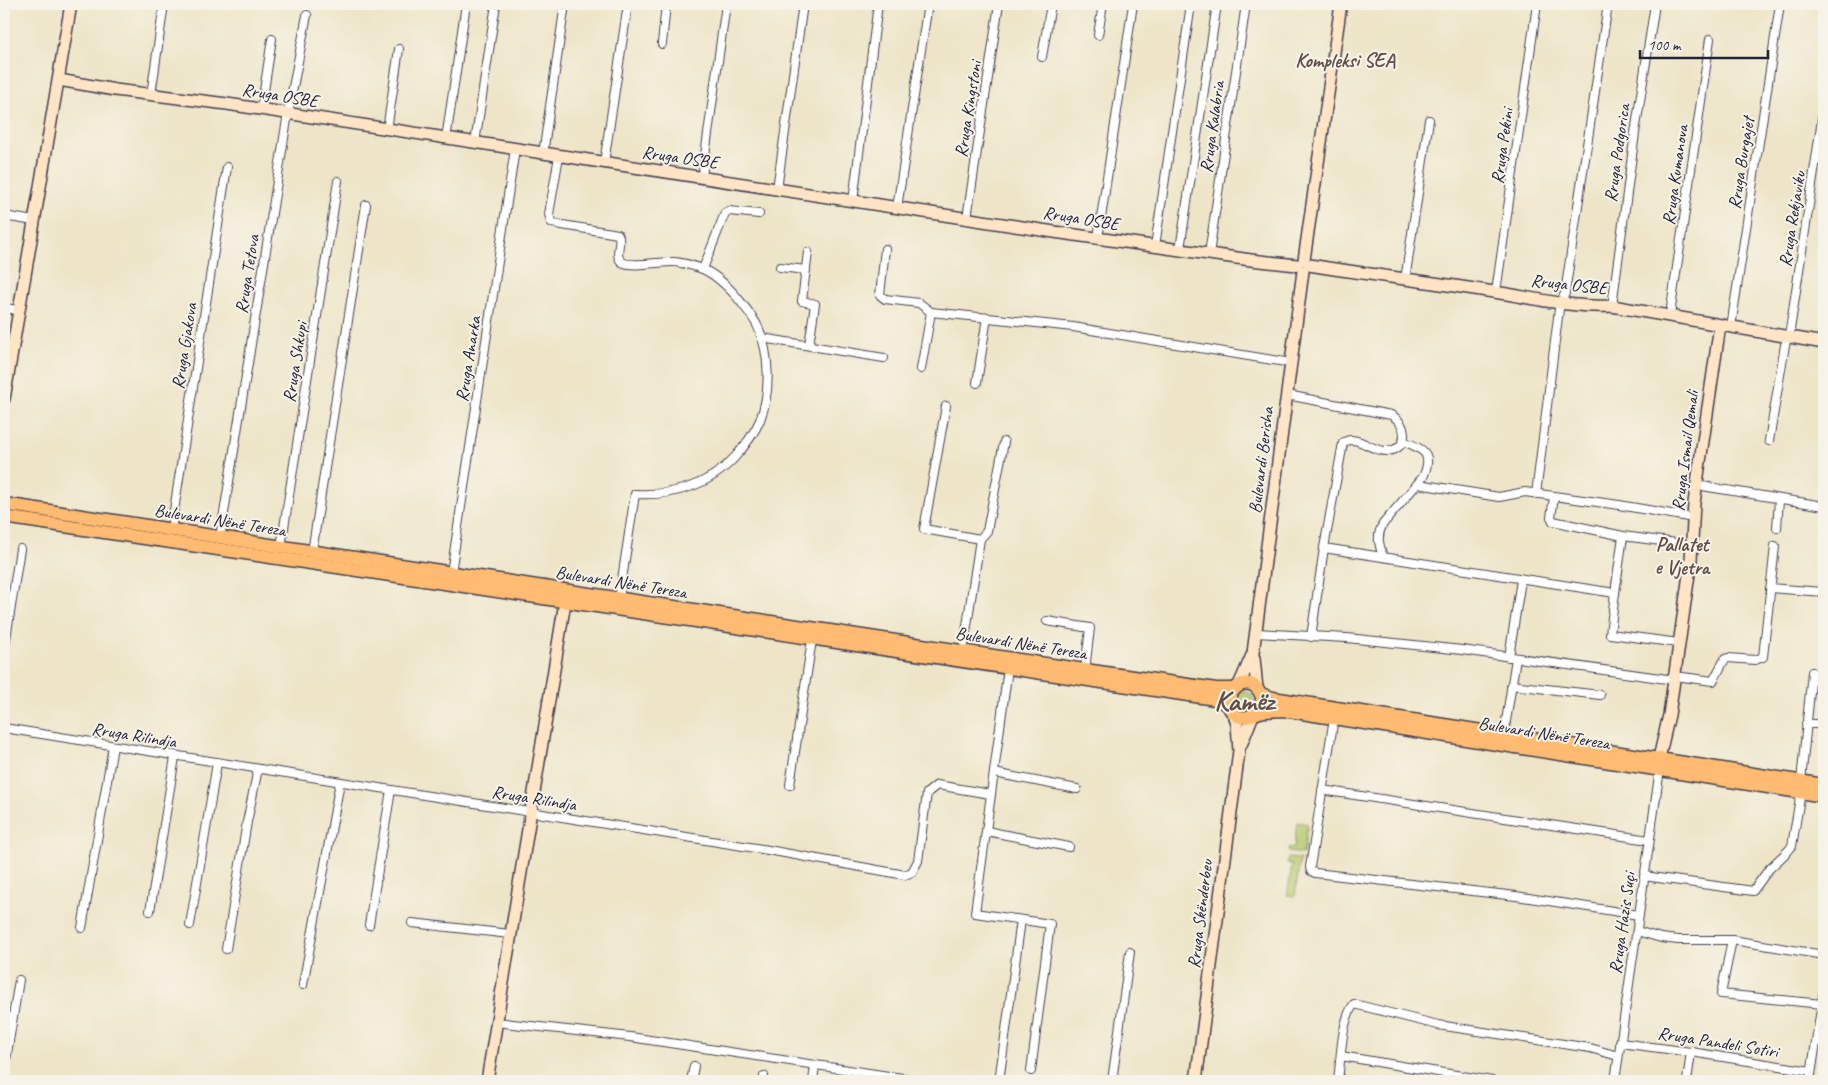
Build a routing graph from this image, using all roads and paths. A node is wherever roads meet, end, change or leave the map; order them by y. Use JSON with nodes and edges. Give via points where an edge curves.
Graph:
{"nodes":[{"id":1,"x":71,"y":4,"type":"edge"},
{"id":2,"x":164,"y":4,"type":"edge"},
{"id":3,"x":466,"y":4,"type":"edge"},
{"id":4,"x":496,"y":4,"type":"edge"},
{"id":5,"x":566,"y":4,"type":"edge"},
{"id":6,"x":628,"y":4,"type":"edge"},
{"id":7,"x":666,"y":4,"type":"edge"},
{"id":8,"x":726,"y":4,"type":"edge"},
{"id":9,"x":803,"y":4,"type":"edge"},
{"id":10,"x":878,"y":4,"type":"edge"},
{"id":11,"x":928,"y":4,"type":"edge"},
{"id":12,"x":999,"y":4,"type":"edge"},
{"id":13,"x":1050,"y":4,"type":"edge"},
{"id":14,"x":1103,"y":4,"type":"edge"},
{"id":15,"x":1133,"y":4,"type":"edge"},
{"id":16,"x":1191,"y":4,"type":"edge"},
{"id":17,"x":1217,"y":4,"type":"edge"},
{"id":18,"x":1246,"y":4,"type":"edge"},
{"id":19,"x":1340,"y":4,"type":"edge"},
{"id":20,"x":1537,"y":4,"type":"edge"},
{"id":21,"x":1608,"y":4,"type":"edge"},
{"id":22,"x":1655,"y":4,"type":"edge"},
{"id":23,"x":1780,"y":4,"type":"edge"},
{"id":24,"x":307,"y":16,"type":"dead end"},
{"id":25,"x":1098,"y":35,"type":"dead end"},
{"id":26,"x":272,"y":39,"type":"dead end"},
{"id":27,"x":1710,"y":39,"type":"dead end"},
{"id":28,"x":662,"y":44,"type":"dead end"},
{"id":29,"x":399,"y":49,"type":"dead end"},
{"id":30,"x":1042,"y":57,"type":"dead end"},
{"id":31,"x":59,"y":80,"type":"junction"},
{"id":32,"x":151,"y":95,"type":"junction"},
{"id":33,"x":1824,"y":106,"type":"edge"},
{"id":34,"x":261,"y":110,"type":"junction"},
{"id":35,"x":288,"y":113,"type":"junction"},
{"id":36,"x":1429,"y":120,"type":"dead end"},
{"id":37,"x":388,"y":130,"type":"junction"},
{"id":38,"x":446,"y":139,"type":"junction"},
{"id":39,"x":475,"y":143,"type":"junction"},
{"id":40,"x":515,"y":150,"type":"junction"},
{"id":41,"x":543,"y":154,"type":"junction"},
{"id":42,"x":559,"y":156,"type":"junction"},
{"id":43,"x":604,"y":163,"type":"junction"},
{"id":44,"x":227,"y":167,"type":"dead end"},
{"id":45,"x":702,"y":177,"type":"junction"},
{"id":46,"x":338,"y":181,"type":"dead end"},
{"id":47,"x":777,"y":189,"type":"junction"},
{"id":48,"x":853,"y":201,"type":"junction"},
{"id":49,"x":366,"y":205,"type":"dead end"},
{"id":50,"x":897,"y":208,"type":"junction"},
{"id":51,"x":760,"y":214,"type":"dead end"},
{"id":52,"x":4,"y":216,"type":"edge"},
{"id":53,"x":967,"y":218,"type":"junction"},
{"id":54,"x":34,"y":221,"type":"junction"},
{"id":55,"x":1098,"y":238,"type":"junction"},
{"id":56,"x":1155,"y":246,"type":"junction"},
{"id":57,"x":885,"y":249,"type":"dead end"},
{"id":58,"x":1180,"y":249,"type":"junction"},
{"id":59,"x":808,"y":252,"type":"dead end"},
{"id":60,"x":1209,"y":254,"type":"junction"},
{"id":61,"x":1303,"y":265,"type":"junction"},
{"id":62,"x":780,"y":267,"type":"dead end"},
{"id":63,"x":703,"y":269,"type":"junction"},
{"id":64,"x":806,"y":270,"type":"junction"},
{"id":65,"x":1405,"y":280,"type":"junction"},
{"id":66,"x":1496,"y":292,"type":"junction"},
{"id":67,"x":1561,"y":304,"type":"junction"},
{"id":68,"x":1612,"y":306,"type":"junction"},
{"id":69,"x":4,"y":308,"type":"edge"},
{"id":70,"x":19,"y":310,"type":"junction"},
{"id":71,"x":931,"y":312,"type":"junction"},
{"id":72,"x":1670,"y":315,"type":"junction"},
{"id":73,"x":987,"y":317,"type":"junction"},
{"id":74,"x":1726,"y":326,"type":"junction"},
{"id":75,"x":1788,"y":337,"type":"junction"},
{"id":76,"x":762,"y":338,"type":"junction"},
{"id":77,"x":1824,"y":343,"type":"edge"},
{"id":78,"x":809,"y":345,"type":"junction"},
{"id":79,"x":884,"y":358,"type":"dead end"},
{"id":80,"x":1292,"y":363,"type":"junction"},
{"id":81,"x":921,"y":369,"type":"dead end"},
{"id":82,"x":977,"y":383,"type":"dead end"},
{"id":83,"x":1287,"y":396,"type":"junction"},
{"id":84,"x":4,"y":399,"type":"edge"},
{"id":85,"x":946,"y":406,"type":"dead end"},
{"id":86,"x":1403,"y":441,"type":"junction"},
{"id":87,"x":1769,"y":441,"type":"dead end"},
{"id":88,"x":1004,"y":442,"type":"dead end"},
{"id":89,"x":1418,"y":484,"type":"junction"},
{"id":90,"x":1696,"y":485,"type":"junction"},
{"id":91,"x":1536,"y":494,"type":"junction"},
{"id":92,"x":1554,"y":497,"type":"junction"},
{"id":93,"x":1780,"y":500,"type":"junction"},
{"id":94,"x":4,"y":504,"type":"edge"},
{"id":95,"x":1824,"y":506,"type":"edge"},
{"id":96,"x":4,"y":517,"type":"edge"},
{"id":97,"x":1694,"y":518,"type":"junction"},
{"id":98,"x":1777,"y":528,"type":"dead end"},
{"id":99,"x":171,"y":530,"type":"junction"},
{"id":100,"x":1623,"y":536,"type":"junction"},
{"id":101,"x":220,"y":538,"type":"junction"},
{"id":102,"x":980,"y":539,"type":"junction"},
{"id":103,"x":1692,"y":545,"type":"junction"},
{"id":104,"x":1775,"y":546,"type":"dead end"},
{"id":105,"x":281,"y":547,"type":"junction"},
{"id":106,"x":1324,"y":548,"type":"junction"},
{"id":107,"x":20,"y":549,"type":"dead end"},
{"id":108,"x":312,"y":552,"type":"junction"},
{"id":109,"x":1384,"y":557,"type":"junction"},
{"id":110,"x":451,"y":573,"type":"junction"},
{"id":111,"x":1521,"y":580,"type":"junction"},
{"id":112,"x":1770,"y":588,"type":"junction"},
{"id":113,"x":1824,"y":592,"type":"edge"},
{"id":114,"x":1615,"y":593,"type":"junction"},
{"id":115,"x":619,"y":599,"type":"junction"},
{"id":116,"x":565,"y":602,"type":"junction"},
{"id":117,"x":1047,"y":621,"type":"dead end"},
{"id":118,"x":1256,"y":633,"type":"junction"},
{"id":119,"x":1311,"y":637,"type":"junction"},
{"id":120,"x":812,"y":640,"type":"junction"},
{"id":121,"x":1679,"y":643,"type":"junction"},
{"id":122,"x":4,"y":651,"type":"edge"},
{"id":123,"x":963,"y":652,"type":"junction"},
{"id":124,"x":1253,"y":653,"type":"junction"},
{"id":125,"x":1512,"y":657,"type":"junction"},
{"id":126,"x":1009,"y":664,"type":"junction"},
{"id":127,"x":1084,"y":670,"type":"junction"},
{"id":128,"x":1812,"y":672,"type":"dead end"},
{"id":129,"x":1674,"y":678,"type":"junction"},
{"id":130,"x":1511,"y":685,"type":"junction"},
{"id":131,"x":1236,"y":687,"type":"junction"},
{"id":132,"x":1259,"y":691,"type":"junction"},
{"id":133,"x":1600,"y":695,"type":"dead end"},
{"id":134,"x":1231,"y":708,"type":"junction"},
{"id":135,"x":1255,"y":714,"type":"junction"},
{"id":136,"x":1334,"y":718,"type":"junction"},
{"id":137,"x":1806,"y":724,"type":"junction"},
{"id":138,"x":1824,"y":724,"type":"edge"},
{"id":139,"x":4,"y":728,"type":"edge"},
{"id":140,"x":1504,"y":734,"type":"junction"},
{"id":141,"x":112,"y":746,"type":"junction"},
{"id":142,"x":1239,"y":751,"type":"junction"},
{"id":143,"x":175,"y":756,"type":"junction"},
{"id":144,"x":217,"y":763,"type":"junction"},
{"id":145,"x":1659,"y":763,"type":"junction"},
{"id":146,"x":258,"y":769,"type":"junction"},
{"id":147,"x":994,"y":773,"type":"junction"},
{"id":148,"x":340,"y":782,"type":"junction"},
{"id":149,"x":790,"y":785,"type":"dead end"},
{"id":150,"x":1824,"y":785,"type":"edge"},
{"id":151,"x":1800,"y":786,"type":"junction"},
{"id":152,"x":1077,"y":789,"type":"dead end"},
{"id":153,"x":391,"y":790,"type":"junction"},
{"id":154,"x":1322,"y":790,"type":"junction"},
{"id":155,"x":990,"y":794,"type":"junction"},
{"id":156,"x":1824,"y":796,"type":"edge"},
{"id":157,"x":531,"y":812,"type":"junction"},
{"id":158,"x":986,"y":831,"type":"junction"},
{"id":159,"x":1649,"y":840,"type":"junction"},
{"id":160,"x":1069,"y":847,"type":"dead end"},
{"id":161,"x":1644,"y":876,"type":"junction"},
{"id":162,"x":150,"y":911,"type":"dead end"},
{"id":163,"x":1639,"y":915,"type":"junction"},
{"id":164,"x":1021,"y":920,"type":"junction"},
{"id":165,"x":412,"y":922,"type":"dead end"},
{"id":166,"x":190,"y":925,"type":"dead end"},
{"id":167,"x":369,"y":925,"type":"dead end"},
{"id":168,"x":82,"y":928,"type":"dead end"},
{"id":169,"x":1637,"y":931,"type":"junction"},
{"id":170,"x":510,"y":934,"type":"junction"},
{"id":171,"x":1732,"y":940,"type":"junction"},
{"id":172,"x":226,"y":949,"type":"dead end"},
{"id":173,"x":1130,"y":952,"type":"dead end"},
{"id":174,"x":1824,"y":955,"type":"edge"},
{"id":175,"x":19,"y":980,"type":"dead end"},
{"id":176,"x":303,"y":985,"type":"dead end"},
{"id":177,"x":1824,"y":990,"type":"edge"},
{"id":178,"x":1822,"y":1004,"type":"junction"},
{"id":179,"x":496,"y":1022,"type":"junction"},
{"id":180,"x":1620,"y":1043,"type":"junction"},
{"id":181,"x":1691,"y":1052,"type":"junction"},
{"id":182,"x":1341,"y":1056,"type":"junction"},
{"id":183,"x":1618,"y":1056,"type":"junction"},
{"id":184,"x":694,"y":1066,"type":"dead end"},
{"id":185,"x":815,"y":1066,"type":"junction"},
{"id":186,"x":1031,"y":1071,"type":"dead end"},
{"id":187,"x":1811,"y":1071,"type":"junction"},
{"id":188,"x":4,"y":1072,"type":"edge"},
{"id":189,"x":1000,"y":1074,"type":"dead end"},
{"id":190,"x":895,"y":1079,"type":"edge"},
{"id":191,"x":487,"y":1081,"type":"edge"},
{"id":192,"x":692,"y":1081,"type":"edge"},
{"id":193,"x":813,"y":1081,"type":"edge"},
{"id":194,"x":922,"y":1081,"type":"edge"},
{"id":195,"x":1112,"y":1081,"type":"edge"},
{"id":196,"x":1196,"y":1081,"type":"edge"},
{"id":197,"x":1338,"y":1081,"type":"edge"},
{"id":198,"x":1492,"y":1081,"type":"edge"},
{"id":199,"x":1615,"y":1081,"type":"edge"},
{"id":200,"x":1687,"y":1081,"type":"edge"},
{"id":201,"x":1810,"y":1081,"type":"edge"}],
"edges":[{"from":1,"to":31,"type":"street"},
{"from":2,"to":32,"type":"street"},
{"from":3,"to":38,"type":"street"},
{"from":4,"to":39,"type":"street"},
{"from":5,"to":41,"type":"street"},
{"from":6,"to":43,"type":"street"},
{"from":7,"to":28,"type":"street"},
{"from":8,"to":45,"type":"street"},
{"from":9,"to":47,"type":"street"},
{"from":10,"to":48,"type":"street"},
{"from":11,"to":50,"type":"street"},
{"from":12,"to":53,"type":"street","name":"Rruga Kingstoni"},
{"from":13,"to":30,"type":"street"},
{"from":14,"to":25,"type":"street"},
{"from":15,"to":55,"type":"street"},
{"from":16,"to":56,"type":"street"},
{"from":17,"to":58,"type":"street"},
{"from":18,"to":60,"type":"street","name":"Rruga Kalabria"},
{"from":19,"to":61,"type":"street","name":"Bulevardi Berisha"},
{"from":20,"to":66,"type":"street","name":"Rruga Pekini"},
{"from":21,"to":67,"type":"street"},
{"from":22,"to":68,"type":"street","name":"Rruga Podgorica"},
{"from":23,"to":74,"type":"street","name":"Rruga Burgajet"},
{"from":24,"to":35,"type":"street","name":"Rruga Tetova"},
{"from":26,"to":34,"type":"street"},
{"from":27,"to":72,"type":"street","name":"Rruga Kumanova"},
{"from":29,"to":37,"type":"street"},
{"from":31,"to":32,"type":"street","name":"Rruga OSBE"},
{"from":31,"to":54,"type":"street"},
{"from":32,"to":34,"type":"street","name":"Rruga OSBE"},
{"from":33,"to":75,"type":"street","name":"Rruga Rekjaviku"},
{"from":34,"to":35,"type":"street","name":"Rruga OSBE"},
{"from":35,"to":37,"type":"street","name":"Rruga OSBE"},
{"from":35,"to":101,"type":"street","name":"Rruga Tetova"},
{"from":36,"to":65,"type":"street"},
{"from":37,"to":38,"type":"street","name":"Rruga OSBE"},
{"from":38,"to":39,"type":"street","name":"Rruga OSBE"},
{"from":39,"to":40,"type":"street","name":"Rruga OSBE"},
{"from":40,"to":41,"type":"street","name":"Rruga OSBE"},
{"from":40,"to":110,"type":"street","name":"Rruga Anarka"},
{"from":41,"to":42,"type":"street","name":"Rruga OSBE"},
{"from":42,"to":43,"type":"street","name":"Rruga OSBE"},
{"from":42,"to":63,"type":"street","via":[[549,214],[552,222],[618,234],[618,257],[628,264],[676,262]]},
{"from":43,"to":45,"type":"street","name":"Rruga OSBE"},
{"from":44,"to":99,"type":"street","name":"Rruga Gjakova"},
{"from":45,"to":47,"type":"street","name":"Rruga OSBE"},
{"from":46,"to":105,"type":"street","name":"Rruga Shkupi"},
{"from":47,"to":48,"type":"street","name":"Rruga OSBE"},
{"from":48,"to":50,"type":"street","name":"Rruga OSBE"},
{"from":49,"to":108,"type":"street"},
{"from":50,"to":53,"type":"street","name":"Rruga OSBE"},
{"from":51,"to":63,"type":"street","via":[[725,213]]},
{"from":52,"to":54,"type":"street"},
{"from":53,"to":55,"type":"street","name":"Rruga OSBE"},
{"from":54,"to":70,"type":"street"},
{"from":55,"to":56,"type":"street","name":"Rruga OSBE"},
{"from":56,"to":58,"type":"street","name":"Rruga OSBE"},
{"from":57,"to":71,"type":"street","via":[[879,292],[882,298],[919,303]]},
{"from":58,"to":60,"type":"street","name":"Rruga OSBE"},
{"from":59,"to":64,"type":"street"},
{"from":60,"to":61,"type":"street","name":"Rruga OSBE"},
{"from":61,"to":65,"type":"street","name":"Rruga OSBE"},
{"from":61,"to":80,"type":"street","name":"Bulevardi Berisha"},
{"from":62,"to":64,"type":"street"},
{"from":63,"to":76,"type":"street","via":[[729,289],[758,326]]},
{"from":64,"to":78,"type":"street","via":[[802,301],[815,304]]},
{"from":65,"to":66,"type":"street","name":"Rruga OSBE"},
{"from":66,"to":67,"type":"street","name":"Rruga OSBE"},
{"from":67,"to":68,"type":"street","name":"Rruga OSBE"},
{"from":67,"to":91,"type":"street"},
{"from":68,"to":72,"type":"street","name":"Rruga OSBE"},
{"from":69,"to":70,"type":"street"},
{"from":70,"to":84,"type":"street"},
{"from":71,"to":73,"type":"street"},
{"from":71,"to":81,"type":"street"},
{"from":72,"to":74,"type":"street","name":"Rruga OSBE"},
{"from":73,"to":80,"type":"street","via":[[1073,327]]},
{"from":73,"to":82,"type":"street"},
{"from":74,"to":75,"type":"street","name":"Rruga OSBE"},
{"from":74,"to":90,"type":"street","name":"Rruga Ismail Qemali"},
{"from":75,"to":77,"type":"street","name":"Rruga OSBE"},
{"from":75,"to":87,"type":"street","name":"Rruga Rekjaviku"},
{"from":76,"to":78,"type":"street"},
{"from":76,"to":115,"type":"street","via":[[767,387],[753,434],[734,459],[690,488],[673,493],[635,494]]},
{"from":78,"to":79,"type":"street"},
{"from":80,"to":83,"type":"street","name":"Bulevardi Berisha"},
{"from":83,"to":86,"type":"street","via":[[1391,415],[1400,421]]},
{"from":83,"to":118,"type":"street","name":"Bulevardi Berisha"},
{"from":85,"to":102,"type":"street","via":[[924,529]]},
{"from":86,"to":89,"type":"street","via":[[1427,455],[1427,470]]},
{"from":86,"to":106,"type":"street","via":[[1389,451],[1353,440],[1343,443]]},
{"from":88,"to":102,"type":"street","via":[[987,532]]},
{"from":89,"to":91,"type":"street","via":[[1499,497],[1525,492]]},
{"from":89,"to":109,"type":"street","via":[[1379,532]]},
{"from":90,"to":93,"type":"street"},
{"from":90,"to":97,"type":"street","name":"Rruga Ismail Qemali"},
{"from":91,"to":92,"type":"street"},
{"from":92,"to":97,"type":"street"},
{"from":92,"to":100,"type":"street","via":[[1550,517],[1553,521]]},
{"from":93,"to":95,"type":"street"},
{"from":93,"to":98,"type":"street"},
{"from":94,"to":99,"type":"main road","name":"Bulevardi Nënë Tereza"},
{"from":96,"to":116,"type":"main road","name":"Bulevardi Nënë Tereza"},
{"from":97,"to":103,"type":"street","name":"Rruga Ismail Qemali"},
{"from":99,"to":101,"type":"main road","name":"Bulevardi Nënë Tereza"},
{"from":100,"to":103,"type":"street"},
{"from":100,"to":114,"type":"street"},
{"from":101,"to":105,"type":"main road","name":"Bulevardi Nënë Tereza"},
{"from":102,"to":123,"type":"street"},
{"from":103,"to":121,"type":"street","name":"Rruga Ismail Qemali"},
{"from":104,"to":112,"type":"street"},
{"from":105,"to":108,"type":"main road","name":"Bulevardi Nënë Tereza"},
{"from":106,"to":109,"type":"street"},
{"from":106,"to":119,"type":"street"},
{"from":107,"to":122,"type":"street"},
{"from":108,"to":110,"type":"main road","name":"Bulevardi Nënë Tereza"},
{"from":109,"to":111,"type":"street"},
{"from":110,"to":115,"type":"main road","name":"Bulevardi Nënë Tereza"},
{"from":111,"to":114,"type":"street"},
{"from":111,"to":125,"type":"street"},
{"from":112,"to":113,"type":"street"},
{"from":112,"to":129,"type":"street","via":[[1763,657],[1755,660],[1724,659],[1713,681]]},
{"from":114,"to":121,"type":"street","via":[[1610,634]]},
{"from":115,"to":123,"type":"main road","name":"Bulevardi Nënë Tereza"},
{"from":116,"to":120,"type":"main road","name":"Bulevardi Nënë Tereza"},
{"from":116,"to":157,"type":"street"},
{"from":117,"to":127,"type":"street","via":[[1090,628]]},
{"from":118,"to":119,"type":"street"},
{"from":118,"to":124,"type":"street","name":"Bulevardi Berisha"},
{"from":119,"to":125,"type":"street","via":[[1403,643]]},
{"from":120,"to":126,"type":"main road","name":"Bulevardi Nënë Tereza"},
{"from":120,"to":149,"type":"street"},
{"from":121,"to":129,"type":"street","name":"Rruga Ismail Qemali"},
{"from":123,"to":126,"type":"main road","name":"Bulevardi Nënë Tereza"},
{"from":124,"to":131,"type":"street","name":"Bulevardi Berisha"},
{"from":124,"to":132,"type":"street","name":"Bulevardi Berisha"},
{"from":125,"to":129,"type":"street"},
{"from":125,"to":130,"type":"street"},
{"from":126,"to":127,"type":"main road","name":"Bulevardi Nënë Tereza"},
{"from":126,"to":134,"type":"main road","name":"Bulevardi Nënë Tereza","via":[[1215,699]]},
{"from":126,"to":147,"type":"street"},
{"from":127,"to":131,"type":"main road","name":"Bulevardi Nënë Tereza","via":[[1216,689]]},
{"from":128,"to":137,"type":"street"},
{"from":129,"to":145,"type":"street","name":"Rruga Ismail Qemali"},
{"from":130,"to":133,"type":"street"},
{"from":130,"to":140,"type":"street"},
{"from":131,"to":132,"type":"main road","name":"Bulevardi Nënë Tereza","via":[[1248,684]]},
{"from":131,"to":134,"type":"main road","via":[[1230,695]]},
{"from":132,"to":135,"type":"main road","via":[[1262,704]]},
{"from":132,"to":140,"type":"main road","name":"Bulevardi Nënë Tereza","via":[[1273,698]]},
{"from":134,"to":135,"type":"main road","name":"Bulevardi Nënë Tereza","via":[[1244,717]]},
{"from":134,"to":142,"type":"street","name":"Rruga Skënderbeu","via":[[1237,724]]},
{"from":135,"to":136,"type":"main road","name":"Bulevardi Nënë Tereza","via":[[1283,710]]},
{"from":135,"to":142,"type":"street","name":"Rruga Skënderbeu"},
{"from":136,"to":145,"type":"main road","name":"Bulevardi Nënë Tereza"},
{"from":136,"to":154,"type":"street"},
{"from":137,"to":138,"type":"street"},
{"from":137,"to":151,"type":"street"},
{"from":139,"to":141,"type":"street","name":"Rruga Rilindja"},
{"from":140,"to":145,"type":"main road","name":"Bulevardi Nënë Tereza"},
{"from":141,"to":143,"type":"street","name":"Rruga Rilindja"},
{"from":141,"to":168,"type":"street"},
{"from":142,"to":196,"type":"street","name":"Rruga Skënderbeu"},
{"from":143,"to":144,"type":"street","name":"Rruga Rilindja"},
{"from":143,"to":162,"type":"street"},
{"from":144,"to":146,"type":"street","name":"Rruga Rilindja"},
{"from":144,"to":166,"type":"street"},
{"from":145,"to":151,"type":"main road","name":"Bulevardi Nënë Tereza"},
{"from":145,"to":159,"type":"street","name":"Rruga Hazis Suçi"},
{"from":146,"to":148,"type":"street","name":"Rruga Rilindja"},
{"from":146,"to":172,"type":"street"},
{"from":147,"to":152,"type":"street"},
{"from":147,"to":155,"type":"street"},
{"from":148,"to":153,"type":"street","name":"Rruga Rilindja"},
{"from":148,"to":176,"type":"street"},
{"from":150,"to":151,"type":"main road","name":"Bulevardi Nënë Tereza"},
{"from":151,"to":156,"type":"main road","name":"Bulevardi Nënë Tereza"},
{"from":151,"to":161,"type":"street","via":[[1792,846],[1769,869],[1753,892]]},
{"from":153,"to":157,"type":"street","name":"Rruga Rilindja"},
{"from":153,"to":167,"type":"street"},
{"from":154,"to":159,"type":"street"},
{"from":154,"to":163,"type":"street","via":[[1310,867],[1314,874],[1516,896]]},
{"from":155,"to":157,"type":"street","name":"Rruga Rilindja","via":[[938,785],[927,793],[918,861],[912,872],[905,875]]},
{"from":155,"to":158,"type":"street"},
{"from":157,"to":170,"type":"street"},
{"from":158,"to":160,"type":"street"},
{"from":158,"to":164,"type":"street","via":[[975,913]]},
{"from":159,"to":161,"type":"street","name":"Rruga Hazis Suçi"},
{"from":161,"to":163,"type":"street","name":"Rruga Hazis Suçi"},
{"from":163,"to":169,"type":"street","name":"Rruga Hazis Suçi"},
{"from":164,"to":186,"type":"street","via":[[1048,923],[1051,927]]},
{"from":164,"to":189,"type":"street"},
{"from":165,"to":170,"type":"street"},
{"from":169,"to":171,"type":"street","via":[[1678,940]]},
{"from":169,"to":180,"type":"street","name":"Rruga Hazis Suçi"},
{"from":170,"to":179,"type":"street"},
{"from":171,"to":174,"type":"street"},
{"from":171,"to":178,"type":"street","via":[[1721,994]]},
{"from":173,"to":195,"type":"street"},
{"from":175,"to":188,"type":"street"},
{"from":177,"to":178,"type":"street"},
{"from":178,"to":187,"type":"street"},
{"from":179,"to":185,"type":"street","via":[[630,1037]]},
{"from":179,"to":191,"type":"street"},
{"from":180,"to":181,"type":"street","name":"Rruga Pandeli Sotiri"},
{"from":180,"to":183,"type":"street","name":"Rruga Hazis Suçi"},
{"from":181,"to":187,"type":"street","name":"Rruga Pandeli Sotiri"},
{"from":181,"to":200,"type":"street"},
{"from":182,"to":183,"type":"street","via":[[1349,1011],[1354,1004],[1438,1025],[1590,1048]]},
{"from":182,"to":197,"type":"street"},
{"from":182,"to":198,"type":"street"},
{"from":183,"to":199,"type":"street","name":"Rruga Hazis Suçi"},
{"from":184,"to":192,"type":"street"},
{"from":185,"to":190,"type":"street"},
{"from":185,"to":193,"type":"street"},
{"from":187,"to":201,"type":"street"},
{"from":190,"to":194,"type":"street"}]}
